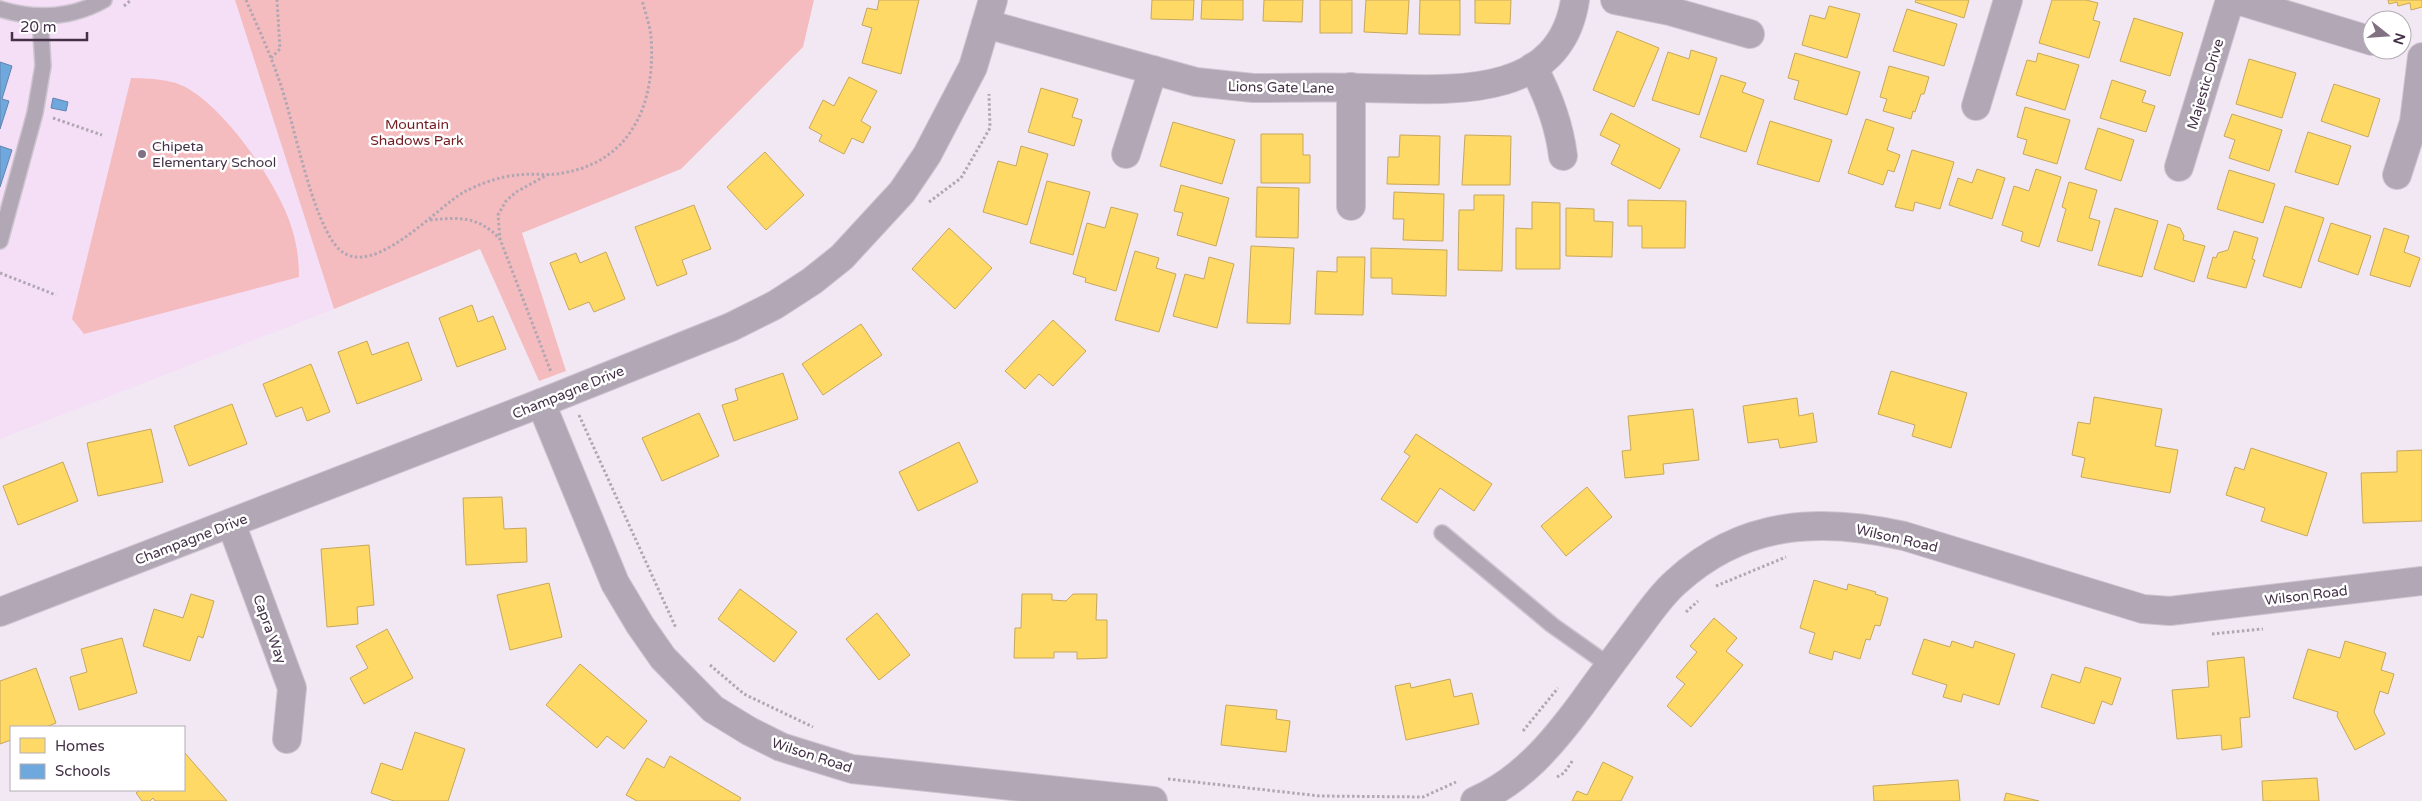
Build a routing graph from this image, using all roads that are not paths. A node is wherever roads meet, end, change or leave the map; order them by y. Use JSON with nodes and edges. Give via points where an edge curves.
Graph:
{"nodes":[{"id":1,"x":104,"y":0,"type":"edge"},
{"id":2,"x":1575,"y":0,"type":"edge"},
{"id":3,"x":1615,"y":0,"type":"edge"},
{"id":4,"x":2008,"y":0,"type":"edge"},
{"id":5,"x":2230,"y":0,"type":"edge"},
{"id":6,"x":2237,"y":0,"type":"edge"},
{"id":7,"x":0,"y":9,"type":"edge"},
{"id":8,"x":990,"y":12,"type":"edge"},
{"id":9,"x":40,"y":17,"type":"junction"},
{"id":10,"x":1750,"y":34,"type":"dead end"},
{"id":11,"x":2362,"y":38,"type":"edge"},
{"id":12,"x":2422,"y":56,"type":"edge"},
{"id":13,"x":1533,"y":67,"type":"junction"},
{"id":14,"x":1153,"y":70,"type":"junction"},
{"id":15,"x":1352,"y":87,"type":"junction"},
{"id":16,"x":1976,"y":106,"type":"dead end"},
{"id":17,"x":1126,"y":154,"type":"dead end"},
{"id":18,"x":1563,"y":156,"type":"dead end"},
{"id":19,"x":2179,"y":167,"type":"dead end"},
{"id":20,"x":2397,"y":175,"type":"dead end"},
{"id":21,"x":1351,"y":206,"type":"dead end"},
{"id":22,"x":0,"y":241,"type":"edge"},
{"id":23,"x":541,"y":403,"type":"junction"},
{"id":24,"x":231,"y":523,"type":"junction"},
{"id":25,"x":1442,"y":533,"type":"dead end"},
{"id":26,"x":2422,"y":581,"type":"edge"},
{"id":27,"x":0,"y":612,"type":"edge"},
{"id":28,"x":1610,"y":666,"type":"junction"},
{"id":29,"x":287,"y":739,"type":"dead end"},
{"id":30,"x":1158,"y":790,"type":"edge"},
{"id":31,"x":1470,"y":790,"type":"edge"}],
"edges":[{"from":1,"to":9,"type":"lane","via":[[68,14]]},
{"from":2,"to":13,"type":"street","name":"Lions Gate Lane","via":[[1572,20],[1564,35],[1550,54]]},
{"from":3,"to":10,"type":"street","via":[[1670,11]]},
{"from":4,"to":16,"type":"street"},
{"from":5,"to":19,"type":"street","name":"Majestic Drive"},
{"from":6,"to":11,"type":"street"},
{"from":7,"to":9,"type":"lane"},
{"from":8,"to":14,"type":"street","name":"Lions Gate Lane"},
{"from":8,"to":23,"type":"street","name":"Champagne Drive","via":[[973,68],[927,155],[902,192],[842,257],[775,305],[731,327]]},
{"from":9,"to":22,"type":"lane","via":[[43,66],[35,114]]},
{"from":12,"to":20,"type":"street","via":[[2414,122]]},
{"from":13,"to":15,"type":"street","name":"Lions Gate Lane","via":[[1511,79],[1459,90]]},
{"from":13,"to":18,"type":"street","via":[[1560,130]]},
{"from":14,"to":15,"type":"street","name":"Lions Gate Lane","via":[[1223,86]]},
{"from":14,"to":17,"type":"street"},
{"from":15,"to":21,"type":"street","name":"Lions Gate Lane"},
{"from":23,"to":24,"type":"street","name":"Champagne Drive"},
{"from":23,"to":30,"type":"street","name":"Wilson Road","via":[[615,582],[663,658],[713,709],[781,747],[852,768]]},
{"from":24,"to":27,"type":"street","name":"Champagne Drive"},
{"from":24,"to":29,"type":"street","name":"Capra Way","via":[[292,688]]},
{"from":25,"to":28,"type":"lane","via":[[1552,624]]},
{"from":26,"to":28,"type":"street","name":"Wilson Road","via":[[2170,611],[2143,609],[1864,527],[1825,525],[1790,528],[1758,534],[1727,546],[1675,582]]},
{"from":28,"to":31,"type":"street","name":"Wilson Road","via":[[1559,735],[1513,780]]}]}
